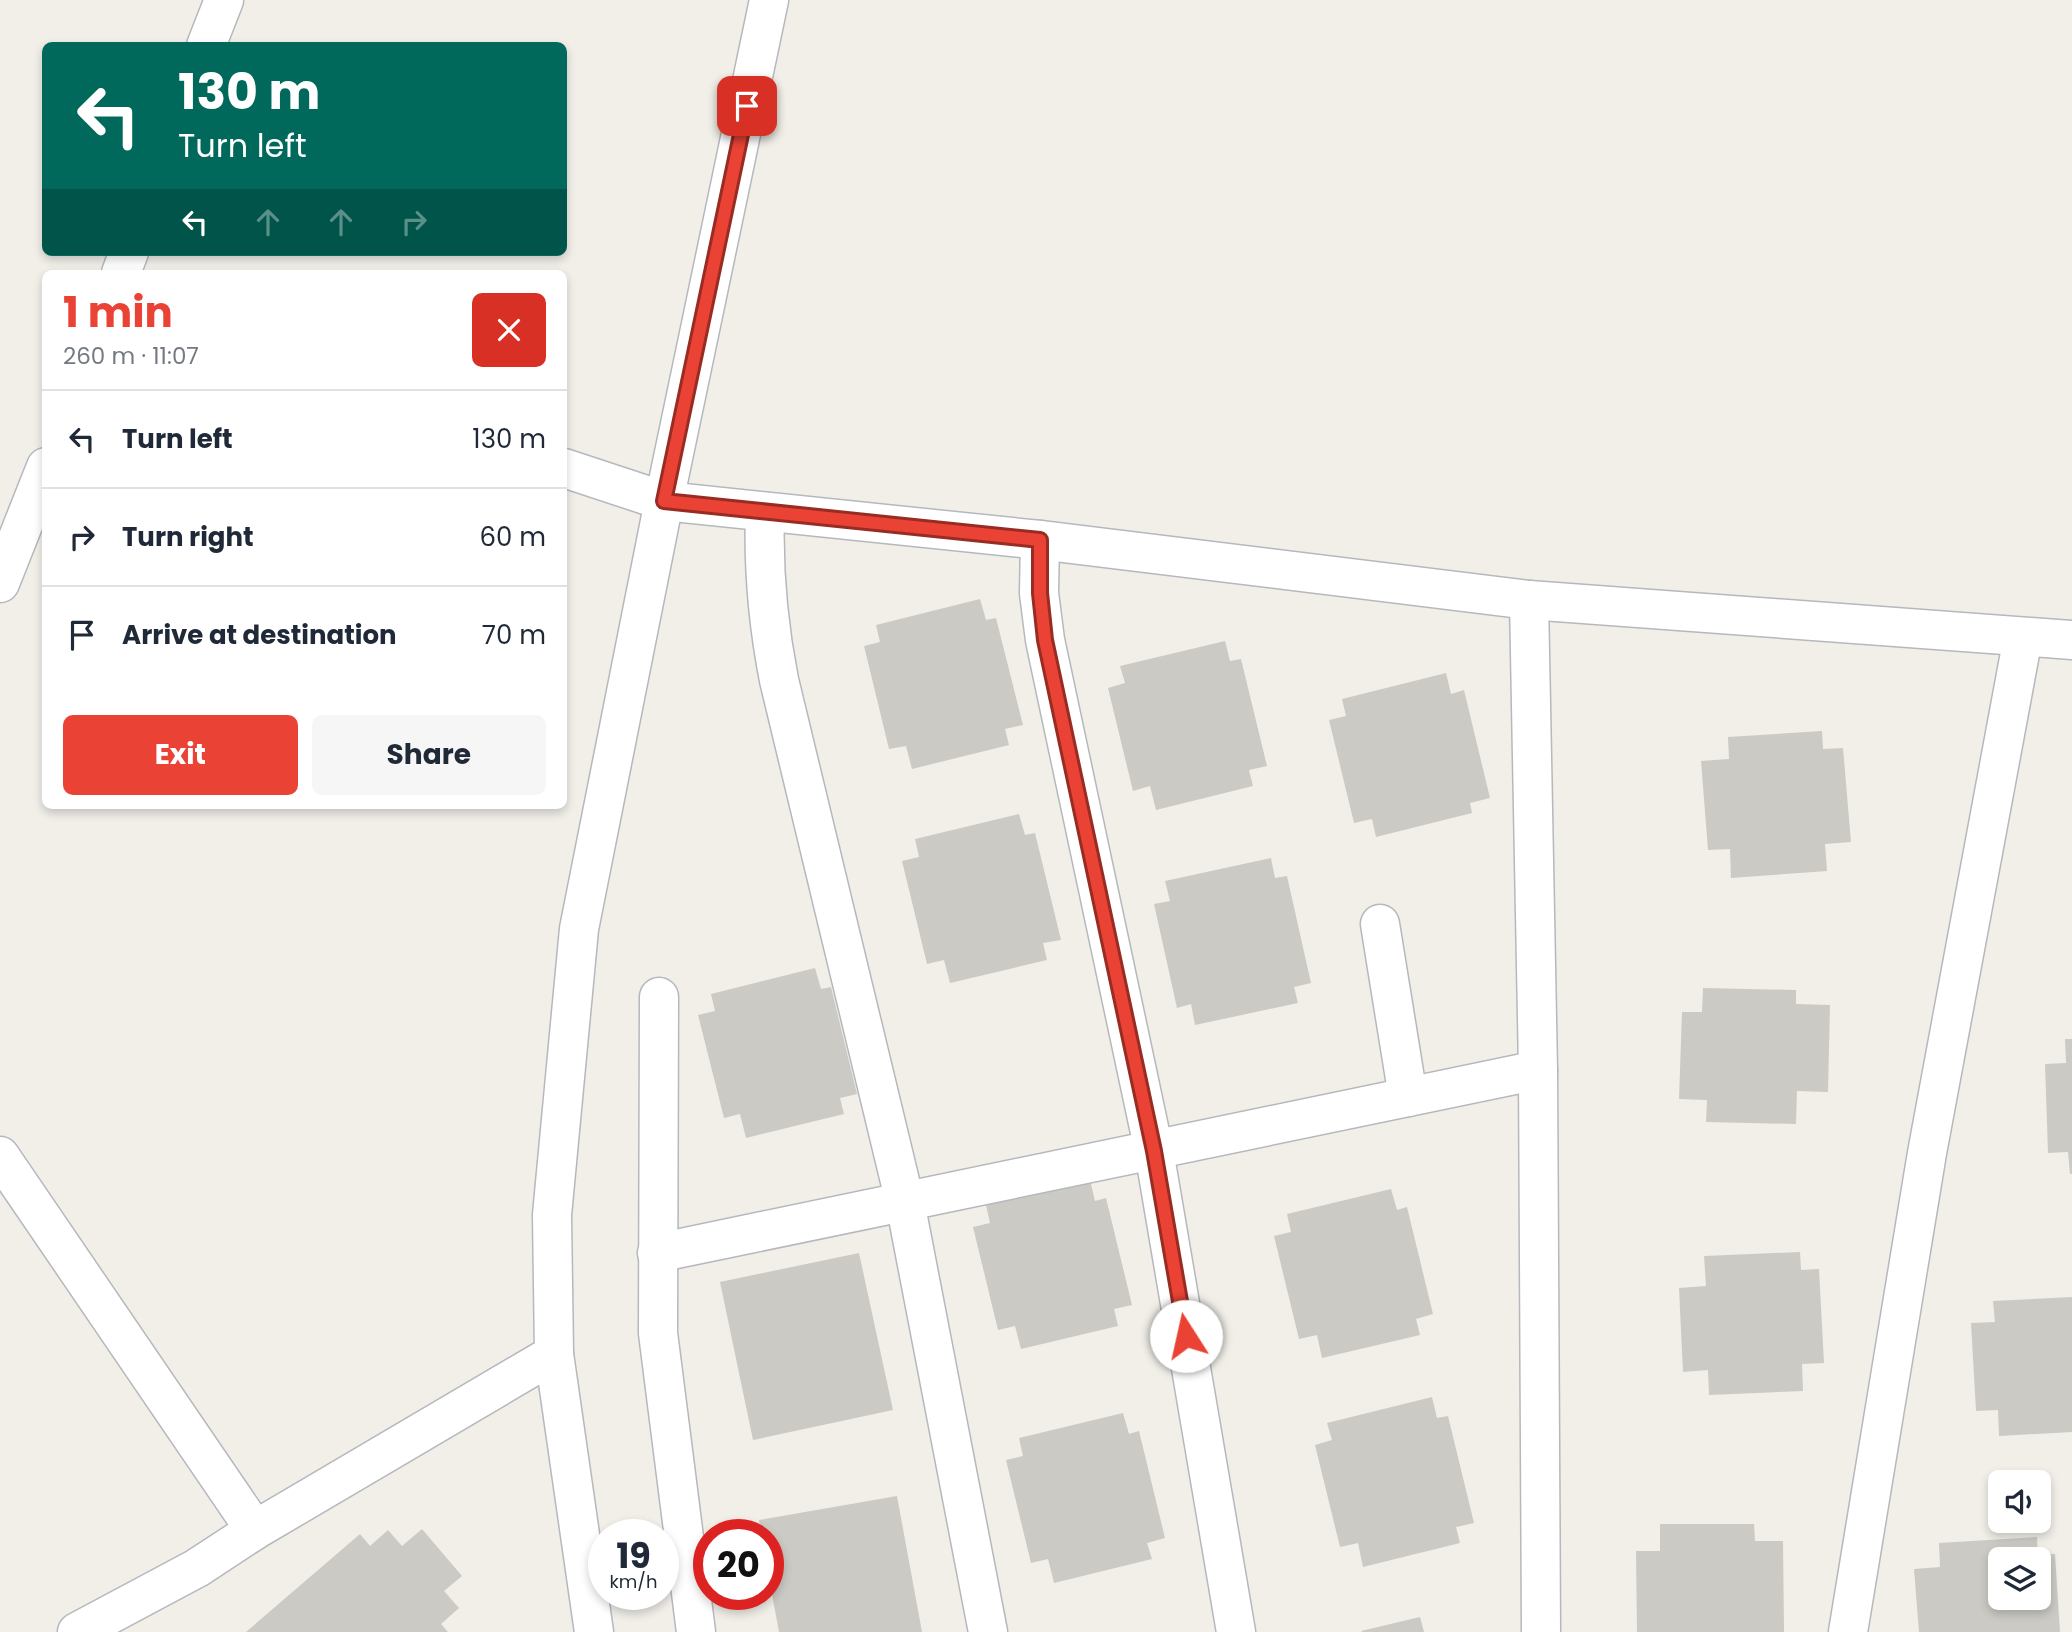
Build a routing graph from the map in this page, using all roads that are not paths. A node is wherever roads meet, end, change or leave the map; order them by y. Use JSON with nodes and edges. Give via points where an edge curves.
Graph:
{"nodes":[{"id":1,"x":224,"y":0,"type":"edge"},
{"id":2,"x":769,"y":0,"type":"edge"},
{"id":3,"x":208,"y":42,"type":"edge"},
{"id":4,"x":567,"y":469,"type":"edge"},
{"id":5,"x":42,"y":477,"type":"edge"},
{"id":6,"x":664,"y":501,"type":"junction"},
{"id":7,"x":765,"y":512,"type":"junction"},
{"id":8,"x":1040,"y":540,"type":"junction"},
{"id":9,"x":0,"y":583,"type":"edge"},
{"id":10,"x":1529,"y":600,"type":"junction"},
{"id":11,"x":2023,"y":637,"type":"junction"},
{"id":12,"x":2072,"y":640,"type":"edge"},
{"id":13,"x":1380,"y":924,"type":"dead end"},
{"id":14,"x":659,"y":997,"type":"dead end"},
{"id":15,"x":1538,"y":1070,"type":"junction"},
{"id":16,"x":1408,"y":1097,"type":"junction"},
{"id":17,"x":1154,"y":1151,"type":"junction"},
{"id":18,"x":0,"y":1156,"type":"edge"},
{"id":19,"x":905,"y":1202,"type":"junction"},
{"id":20,"x":657,"y":1253,"type":"junction"},
{"id":21,"x":554,"y":1354,"type":"junction"},
{"id":22,"x":256,"y":1530,"type":"junction"},
{"id":23,"x":77,"y":1632,"type":"edge"},
{"id":24,"x":594,"y":1632,"type":"edge"},
{"id":25,"x":696,"y":1632,"type":"edge"},
{"id":26,"x":988,"y":1632,"type":"edge"},
{"id":27,"x":1236,"y":1632,"type":"edge"},
{"id":28,"x":1541,"y":1632,"type":"edge"},
{"id":29,"x":1848,"y":1632,"type":"edge"}],
"edges":[{"from":1,"to":3,"type":"street"},
{"from":2,"to":6,"type":"street"},
{"from":4,"to":6,"type":"street"},
{"from":5,"to":9,"type":"street"},
{"from":6,"to":7,"type":"street"},
{"from":6,"to":21,"type":"street","via":[[579,929],[552,1215]]},
{"from":7,"to":8,"type":"street"},
{"from":7,"to":19,"type":"street","via":[[769,627],[779,680]]},
{"from":8,"to":10,"type":"street"},
{"from":8,"to":17,"type":"street","via":[[1045,640]]},
{"from":10,"to":11,"type":"street"},
{"from":10,"to":15,"type":"street"},
{"from":11,"to":12,"type":"street"},
{"from":11,"to":29,"type":"street","via":[[1927,1153]]},
{"from":13,"to":16,"type":"street"},
{"from":14,"to":20,"type":"street"},
{"from":15,"to":16,"type":"street"},
{"from":15,"to":28,"type":"street"},
{"from":16,"to":17,"type":"street"},
{"from":17,"to":19,"type":"street"},
{"from":17,"to":27,"type":"street"},
{"from":18,"to":22,"type":"street"},
{"from":19,"to":20,"type":"street"},
{"from":19,"to":26,"type":"street"},
{"from":20,"to":25,"type":"street","via":[[658,1333]]},
{"from":21,"to":22,"type":"street"},
{"from":21,"to":24,"type":"street"},
{"from":22,"to":23,"type":"street","via":[[197,1568]]}]}
